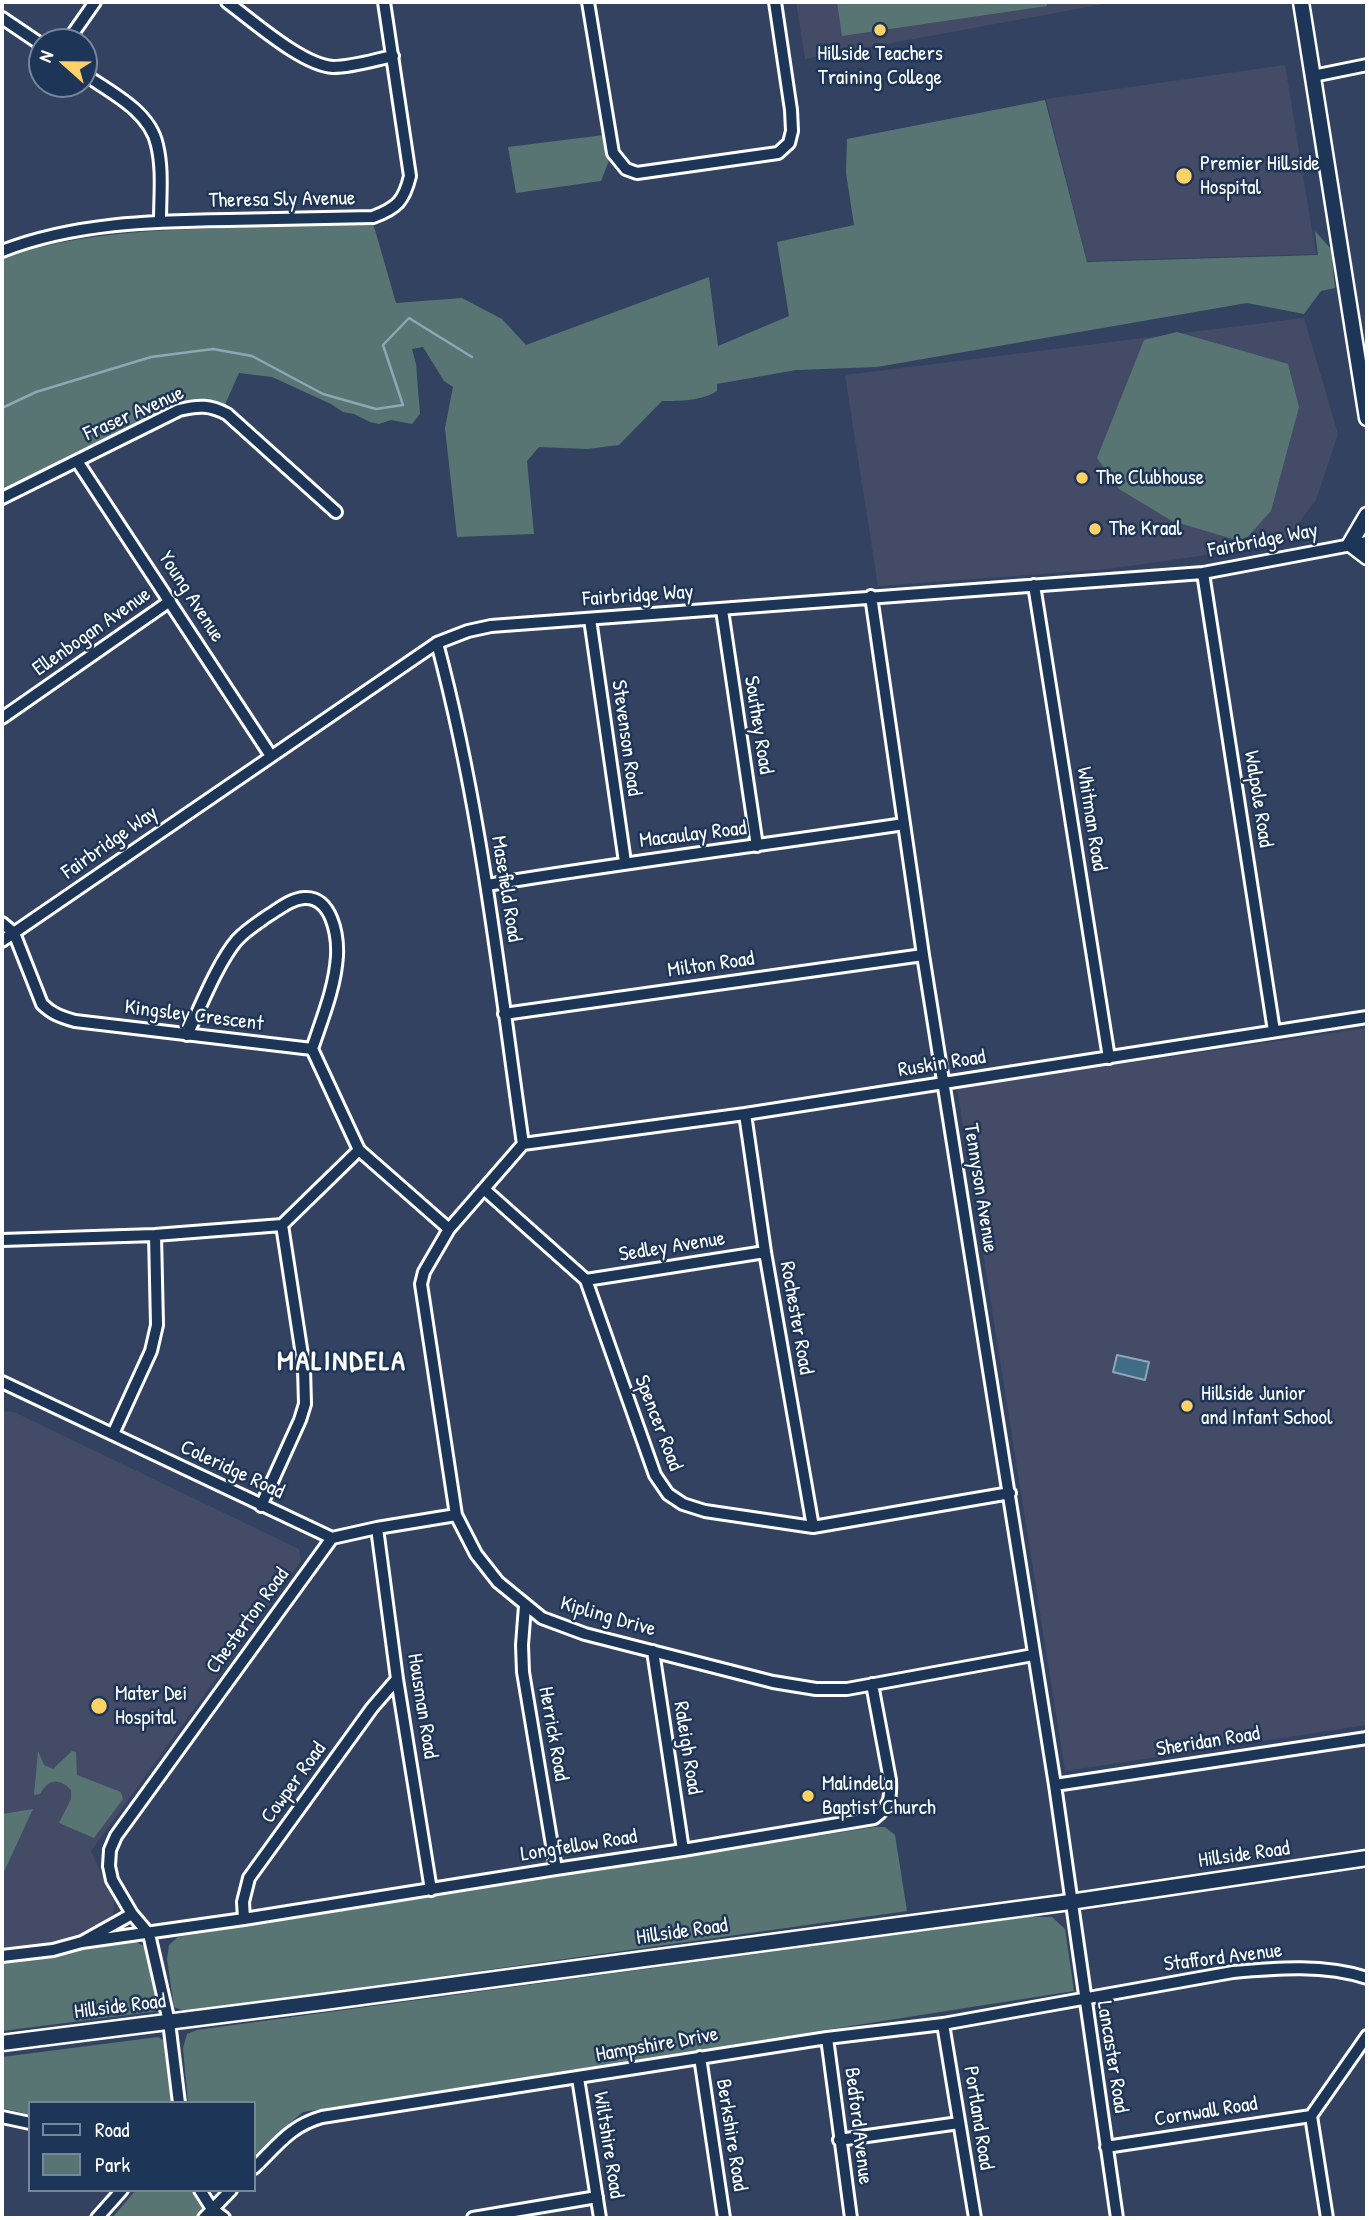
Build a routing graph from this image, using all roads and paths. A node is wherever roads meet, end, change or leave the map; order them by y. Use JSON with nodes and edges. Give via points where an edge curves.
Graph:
{"nodes":[{"id":1,"x":95,"y":2,"type":"edge"},
{"id":2,"x":227,"y":2,"type":"edge"},
{"id":3,"x":384,"y":2,"type":"edge"},
{"id":4,"x":589,"y":2,"type":"edge"},
{"id":5,"x":775,"y":2,"type":"edge"},
{"id":6,"x":1301,"y":2,"type":"edge"},
{"id":7,"x":2,"y":18,"type":"edge"},
{"id":8,"x":77,"y":28,"type":"edge"},
{"id":9,"x":28,"y":36,"type":"edge"},
{"id":10,"x":393,"y":56,"type":"junction"},
{"id":11,"x":1367,"y":65,"type":"edge"},
{"id":12,"x":1313,"y":76,"type":"junction"},
{"id":13,"x":98,"y":84,"type":"edge"},
{"id":14,"x":160,"y":221,"type":"junction"},
{"id":15,"x":2,"y":251,"type":"edge"},
{"id":16,"x":1367,"y":418,"type":"edge"},
{"id":17,"x":77,"y":461,"type":"junction"},
{"id":18,"x":2,"y":498,"type":"edge"},
{"id":19,"x":336,"y":512,"type":"dead end"},
{"id":20,"x":1367,"y":515,"type":"edge"},
{"id":21,"x":1367,"y":542,"type":"edge"},
{"id":22,"x":1350,"y":544,"type":"junction"},
{"id":23,"x":1367,"y":557,"type":"edge"},
{"id":24,"x":1203,"y":573,"type":"junction"},
{"id":25,"x":1034,"y":586,"type":"junction"},
{"id":26,"x":871,"y":596,"type":"junction"},
{"id":27,"x":170,"y":601,"type":"junction"},
{"id":28,"x":722,"y":610,"type":"junction"},
{"id":29,"x":590,"y":619,"type":"junction"},
{"id":30,"x":437,"y":643,"type":"junction"},
{"id":31,"x":2,"y":718,"type":"edge"},
{"id":32,"x":271,"y":756,"type":"junction"},
{"id":33,"x":904,"y":824,"type":"junction"},
{"id":34,"x":757,"y":846,"type":"junction"},
{"id":35,"x":625,"y":862,"type":"junction"},
{"id":36,"x":487,"y":885,"type":"junction"},
{"id":37,"x":2,"y":923,"type":"edge"},
{"id":38,"x":14,"y":933,"type":"junction"},
{"id":39,"x":2,"y":941,"type":"edge"},
{"id":40,"x":923,"y":955,"type":"junction"},
{"id":41,"x":504,"y":1014,"type":"junction"},
{"id":42,"x":1367,"y":1017,"type":"edge"},
{"id":43,"x":1274,"y":1031,"type":"junction"},
{"id":44,"x":187,"y":1035,"type":"junction"},
{"id":45,"x":312,"y":1049,"type":"junction"},
{"id":46,"x":1109,"y":1058,"type":"junction"},
{"id":47,"x":944,"y":1083,"type":"junction"},
{"id":48,"x":745,"y":1114,"type":"junction"},
{"id":49,"x":523,"y":1144,"type":"junction"},
{"id":50,"x":359,"y":1150,"type":"junction"},
{"id":51,"x":485,"y":1190,"type":"junction"},
{"id":52,"x":282,"y":1225,"type":"junction"},
{"id":53,"x":449,"y":1229,"type":"junction"},
{"id":54,"x":155,"y":1235,"type":"junction"},
{"id":55,"x":2,"y":1240,"type":"edge"},
{"id":56,"x":765,"y":1252,"type":"junction"},
{"id":57,"x":586,"y":1280,"type":"junction"},
{"id":58,"x":2,"y":1382,"type":"edge"},
{"id":59,"x":113,"y":1434,"type":"junction"},
{"id":60,"x":1010,"y":1493,"type":"junction"},
{"id":61,"x":261,"y":1506,"type":"junction"},
{"id":62,"x":456,"y":1515,"type":"junction"},
{"id":63,"x":813,"y":1527,"type":"junction"},
{"id":64,"x":376,"y":1528,"type":"junction"},
{"id":65,"x":332,"y":1538,"type":"junction"},
{"id":66,"x":525,"y":1606,"type":"junction"},
{"id":67,"x":653,"y":1651,"type":"junction"},
{"id":68,"x":1033,"y":1655,"type":"junction"},
{"id":69,"x":397,"y":1679,"type":"junction"},
{"id":70,"x":872,"y":1684,"type":"junction"},
{"id":71,"x":1367,"y":1738,"type":"edge"},
{"id":72,"x":1055,"y":1785,"type":"junction"},
{"id":73,"x":683,"y":1850,"type":"junction"},
{"id":74,"x":1367,"y":1858,"type":"edge"},
{"id":75,"x":556,"y":1869,"type":"junction"},
{"id":76,"x":431,"y":1890,"type":"junction"},
{"id":77,"x":1070,"y":1902,"type":"junction"},
{"id":78,"x":132,"y":1914,"type":"junction"},
{"id":79,"x":244,"y":1919,"type":"junction"},
{"id":80,"x":149,"y":1934,"type":"junction"},
{"id":81,"x":82,"y":1942,"type":"junction"},
{"id":82,"x":2,"y":1956,"type":"edge"},
{"id":83,"x":1367,"y":1978,"type":"edge"},
{"id":84,"x":1084,"y":1997,"type":"junction"},
{"id":85,"x":169,"y":2022,"type":"junction"},
{"id":86,"x":943,"y":2024,"type":"junction"},
{"id":87,"x":1367,"y":2036,"type":"edge"},
{"id":88,"x":827,"y":2038,"type":"junction"},
{"id":89,"x":2,"y":2043,"type":"edge"},
{"id":90,"x":700,"y":2057,"type":"junction"},
{"id":91,"x":578,"y":2078,"type":"junction"},
{"id":92,"x":179,"y":2101,"type":"edge"},
{"id":93,"x":2,"y":2116,"type":"edge"},
{"id":94,"x":1311,"y":2116,"type":"junction"},
{"id":95,"x":28,"y":2122,"type":"edge"},
{"id":96,"x":959,"y":2123,"type":"junction"},
{"id":97,"x":839,"y":2140,"type":"junction"},
{"id":98,"x":1106,"y":2147,"type":"junction"},
{"id":99,"x":256,"y":2166,"type":"edge"},
{"id":100,"x":120,"y":2192,"type":"edge"},
{"id":101,"x":201,"y":2192,"type":"edge"},
{"id":102,"x":229,"y":2192,"type":"edge"},
{"id":103,"x":597,"y":2197,"type":"junction"},
{"id":104,"x":212,"y":2209,"type":"junction"},
{"id":105,"x":97,"y":2218,"type":"edge"},
{"id":106,"x":204,"y":2218,"type":"edge"},
{"id":107,"x":224,"y":2218,"type":"edge"},
{"id":108,"x":473,"y":2218,"type":"edge"},
{"id":109,"x":600,"y":2218,"type":"edge"},
{"id":110,"x":724,"y":2218,"type":"edge"},
{"id":111,"x":851,"y":2218,"type":"edge"},
{"id":112,"x":975,"y":2218,"type":"edge"},
{"id":113,"x":1116,"y":2218,"type":"edge"},
{"id":114,"x":1327,"y":2218,"type":"edge"}],
"edges":[{"from":1,"to":8,"type":"street"},
{"from":2,"to":10,"type":"street","via":[[320,65],[342,66]]},
{"from":3,"to":10,"type":"street","name":"Theresa Sly Avenue"},
{"from":4,"to":5,"type":"street","via":[[613,153],[626,169],[637,173],[778,153],[789,143],[791,110]]},
{"from":6,"to":12,"type":"main road"},
{"from":7,"to":9,"type":"street"},
{"from":10,"to":14,"type":"street","name":"Theresa Sly Avenue","via":[[410,176],[397,206],[373,217]]},
{"from":11,"to":12,"type":"street"},
{"from":12,"to":16,"type":"main road"},
{"from":13,"to":14,"type":"street","via":[[138,113],[152,131],[161,167]]},
{"from":14,"to":15,"type":"street","name":"Theresa Sly Avenue","via":[[91,228]]},
{"from":17,"to":18,"type":"street","name":"Fraser Avenue"},
{"from":17,"to":19,"type":"street","name":"Fraser Avenue","via":[[179,410],[214,407],[228,414]]},
{"from":17,"to":27,"type":"street","name":"Young Avenue"},
{"from":20,"to":22,"type":"main road"},
{"from":21,"to":22,"type":"street","name":"Fairbridge Way"},
{"from":22,"to":23,"type":"main road"},
{"from":22,"to":24,"type":"street","name":"Fairbridge Way"},
{"from":24,"to":25,"type":"street","name":"Fairbridge Way"},
{"from":24,"to":43,"type":"street","name":"Walpole Road"},
{"from":25,"to":26,"type":"street","name":"Fairbridge Way"},
{"from":25,"to":46,"type":"street","name":"Whitman Road"},
{"from":26,"to":28,"type":"street","name":"Fairbridge Way"},
{"from":26,"to":33,"type":"street","name":"Tennyson Avenue"},
{"from":27,"to":31,"type":"street","name":"Ellenbogan Avenue"},
{"from":27,"to":32,"type":"street","name":"Young Avenue"},
{"from":28,"to":29,"type":"street","name":"Fairbridge Way"},
{"from":28,"to":34,"type":"street","name":"Southey Road"},
{"from":29,"to":30,"type":"street","name":"Fairbridge Way","via":[[491,626]]},
{"from":29,"to":35,"type":"street","name":"Stevenson Road"},
{"from":30,"to":32,"type":"street","name":"Fairbridge Way"},
{"from":30,"to":36,"type":"street","name":"Masefield Road","via":[[455,709]]},
{"from":32,"to":38,"type":"street","name":"Fairbridge Way"},
{"from":33,"to":34,"type":"street","name":"Macaulay Road"},
{"from":33,"to":40,"type":"street","name":"Tennyson Avenue"},
{"from":34,"to":35,"type":"street","name":"Macaulay Road"},
{"from":35,"to":36,"type":"street","name":"Macaulay Road"},
{"from":36,"to":41,"type":"street","name":"Masefield Road"},
{"from":37,"to":38,"type":"street"},
{"from":38,"to":39,"type":"street","name":"Fairbridge Way"},
{"from":38,"to":44,"type":"street","name":"Kingsley Crescent","via":[[42,1004],[50,1012],[75,1021]]},
{"from":40,"to":41,"type":"street","name":"Milton Road"},
{"from":40,"to":47,"type":"street","name":"Tennyson Avenue"},
{"from":41,"to":49,"type":"street","name":"Masefield Road"},
{"from":42,"to":43,"type":"street","name":"Ruskin Road"},
{"from":43,"to":46,"type":"street","name":"Ruskin Road"},
{"from":44,"to":45,"type":"street","name":"Kingsley Crescent"},
{"from":44,"to":45,"type":"street","via":[[237,940],[292,901],[306,897],[327,909],[337,953],[334,979]]},
{"from":45,"to":50,"type":"street"},
{"from":46,"to":47,"type":"street","name":"Ruskin Road"},
{"from":47,"to":48,"type":"street","name":"Ruskin Road"},
{"from":47,"to":60,"type":"street","name":"Tennyson Avenue"},
{"from":48,"to":49,"type":"street","name":"Ruskin Road"},
{"from":48,"to":56,"type":"street","name":"Rochester Road"},
{"from":49,"to":51,"type":"street","name":"Kipling Drive"},
{"from":50,"to":52,"type":"street"},
{"from":50,"to":53,"type":"street"},
{"from":51,"to":53,"type":"street","name":"Kipling Drive"},
{"from":51,"to":57,"type":"street","name":"Spencer Road"},
{"from":52,"to":54,"type":"street"},
{"from":52,"to":61,"type":"street","via":[[304,1368],[305,1404]]},
{"from":53,"to":62,"type":"street","name":"Kipling Drive","via":[[424,1272],[421,1291]]},
{"from":54,"to":55,"type":"street"},
{"from":54,"to":59,"type":"street","via":[[157,1325],[151,1351]]},
{"from":56,"to":57,"type":"street","name":"Sedley Avenue"},
{"from":56,"to":63,"type":"street","name":"Rochester Road"},
{"from":57,"to":63,"type":"street","name":"Spencer Road","via":[[655,1475],[667,1494],[705,1511]]},
{"from":58,"to":59,"type":"street","name":"Coleridge Road"},
{"from":59,"to":61,"type":"street","name":"Coleridge Road"},
{"from":60,"to":63,"type":"street","name":"Spencer Road"},
{"from":60,"to":68,"type":"street","name":"Tennyson Avenue"},
{"from":61,"to":65,"type":"street","name":"Coleridge Road"},
{"from":62,"to":64,"type":"street"},
{"from":62,"to":66,"type":"street","name":"Kipling Drive","via":[[476,1554]]},
{"from":64,"to":65,"type":"street"},
{"from":64,"to":69,"type":"street","name":"Housman Road"},
{"from":65,"to":78,"type":"street","name":"Chesterton Road","via":[[116,1836],[109,1867]]},
{"from":66,"to":67,"type":"street","name":"Kipling Drive","via":[[558,1625]]},
{"from":66,"to":75,"type":"street","name":"Herrick Road","via":[[523,1672]]},
{"from":67,"to":70,"type":"street","name":"Kipling Drive","via":[[805,1687],[847,1689]]},
{"from":67,"to":73,"type":"street","name":"Raleigh Road"},
{"from":68,"to":70,"type":"street","name":"Kipling Drive"},
{"from":68,"to":72,"type":"street","name":"Tennyson Avenue"},
{"from":69,"to":76,"type":"street","name":"Housman Road"},
{"from":69,"to":79,"type":"street","name":"Cowper Road","via":[[249,1878]]},
{"from":70,"to":73,"type":"street","name":"Longfellow Road","via":[[890,1780],[885,1810],[874,1818]]},
{"from":71,"to":72,"type":"street","name":"Sheridan Road"},
{"from":72,"to":77,"type":"street","name":"Lancaster Road"},
{"from":73,"to":75,"type":"street","name":"Longfellow Road"},
{"from":74,"to":77,"type":"main road","name":"Hillside Road"},
{"from":75,"to":76,"type":"street","name":"Longfellow Road"},
{"from":76,"to":79,"type":"street","name":"Longfellow Road"},
{"from":77,"to":84,"type":"street","name":"Lancaster Road"},
{"from":77,"to":85,"type":"main road","name":"Hillside Road"},
{"from":78,"to":80,"type":"street","name":"Chesterton Road"},
{"from":78,"to":81,"type":"street"},
{"from":79,"to":80,"type":"street","name":"Longfellow Road"},
{"from":80,"to":81,"type":"street","name":"Longfellow Road"},
{"from":80,"to":85,"type":"street","name":"Chesterton Road"},
{"from":81,"to":82,"type":"street"},
{"from":83,"to":84,"type":"street","name":"Stafford Avenue","via":[[1278,1968]]},
{"from":84,"to":86,"type":"street","name":"Hampshire Drive"},
{"from":84,"to":98,"type":"street","name":"Lancaster Road"},
{"from":85,"to":89,"type":"main road","name":"Hillside Road"},
{"from":85,"to":92,"type":"street","name":"Chesterton Road"},
{"from":86,"to":88,"type":"street","name":"Hampshire Drive"},
{"from":86,"to":96,"type":"street","name":"Portland Road"},
{"from":87,"to":94,"type":"street"},
{"from":88,"to":90,"type":"street","name":"Hampshire Drive"},
{"from":88,"to":97,"type":"street","name":"Bedford Avenue"},
{"from":90,"to":91,"type":"street","name":"Hampshire Drive"},
{"from":90,"to":110,"type":"street","name":"Berkshire Road"},
{"from":91,"to":99,"type":"street","name":"Hampshire Drive","via":[[322,2117],[294,2128]]},
{"from":91,"to":103,"type":"street","name":"Wiltshire Road"},
{"from":93,"to":95,"type":"street"},
{"from":94,"to":98,"type":"street","name":"Cornwall Road"},
{"from":94,"to":114,"type":"street"},
{"from":96,"to":97,"type":"street"},
{"from":96,"to":112,"type":"street","name":"Portland Road"},
{"from":97,"to":111,"type":"street","name":"Bedford Avenue"},
{"from":98,"to":113,"type":"street","name":"Lancaster Road"},
{"from":100,"to":105,"type":"street"},
{"from":101,"to":104,"type":"street"},
{"from":102,"to":104,"type":"street"},
{"from":103,"to":108,"type":"street"},
{"from":103,"to":109,"type":"street","name":"Wiltshire Road"},
{"from":104,"to":106,"type":"street"},
{"from":104,"to":107,"type":"street"}]}
